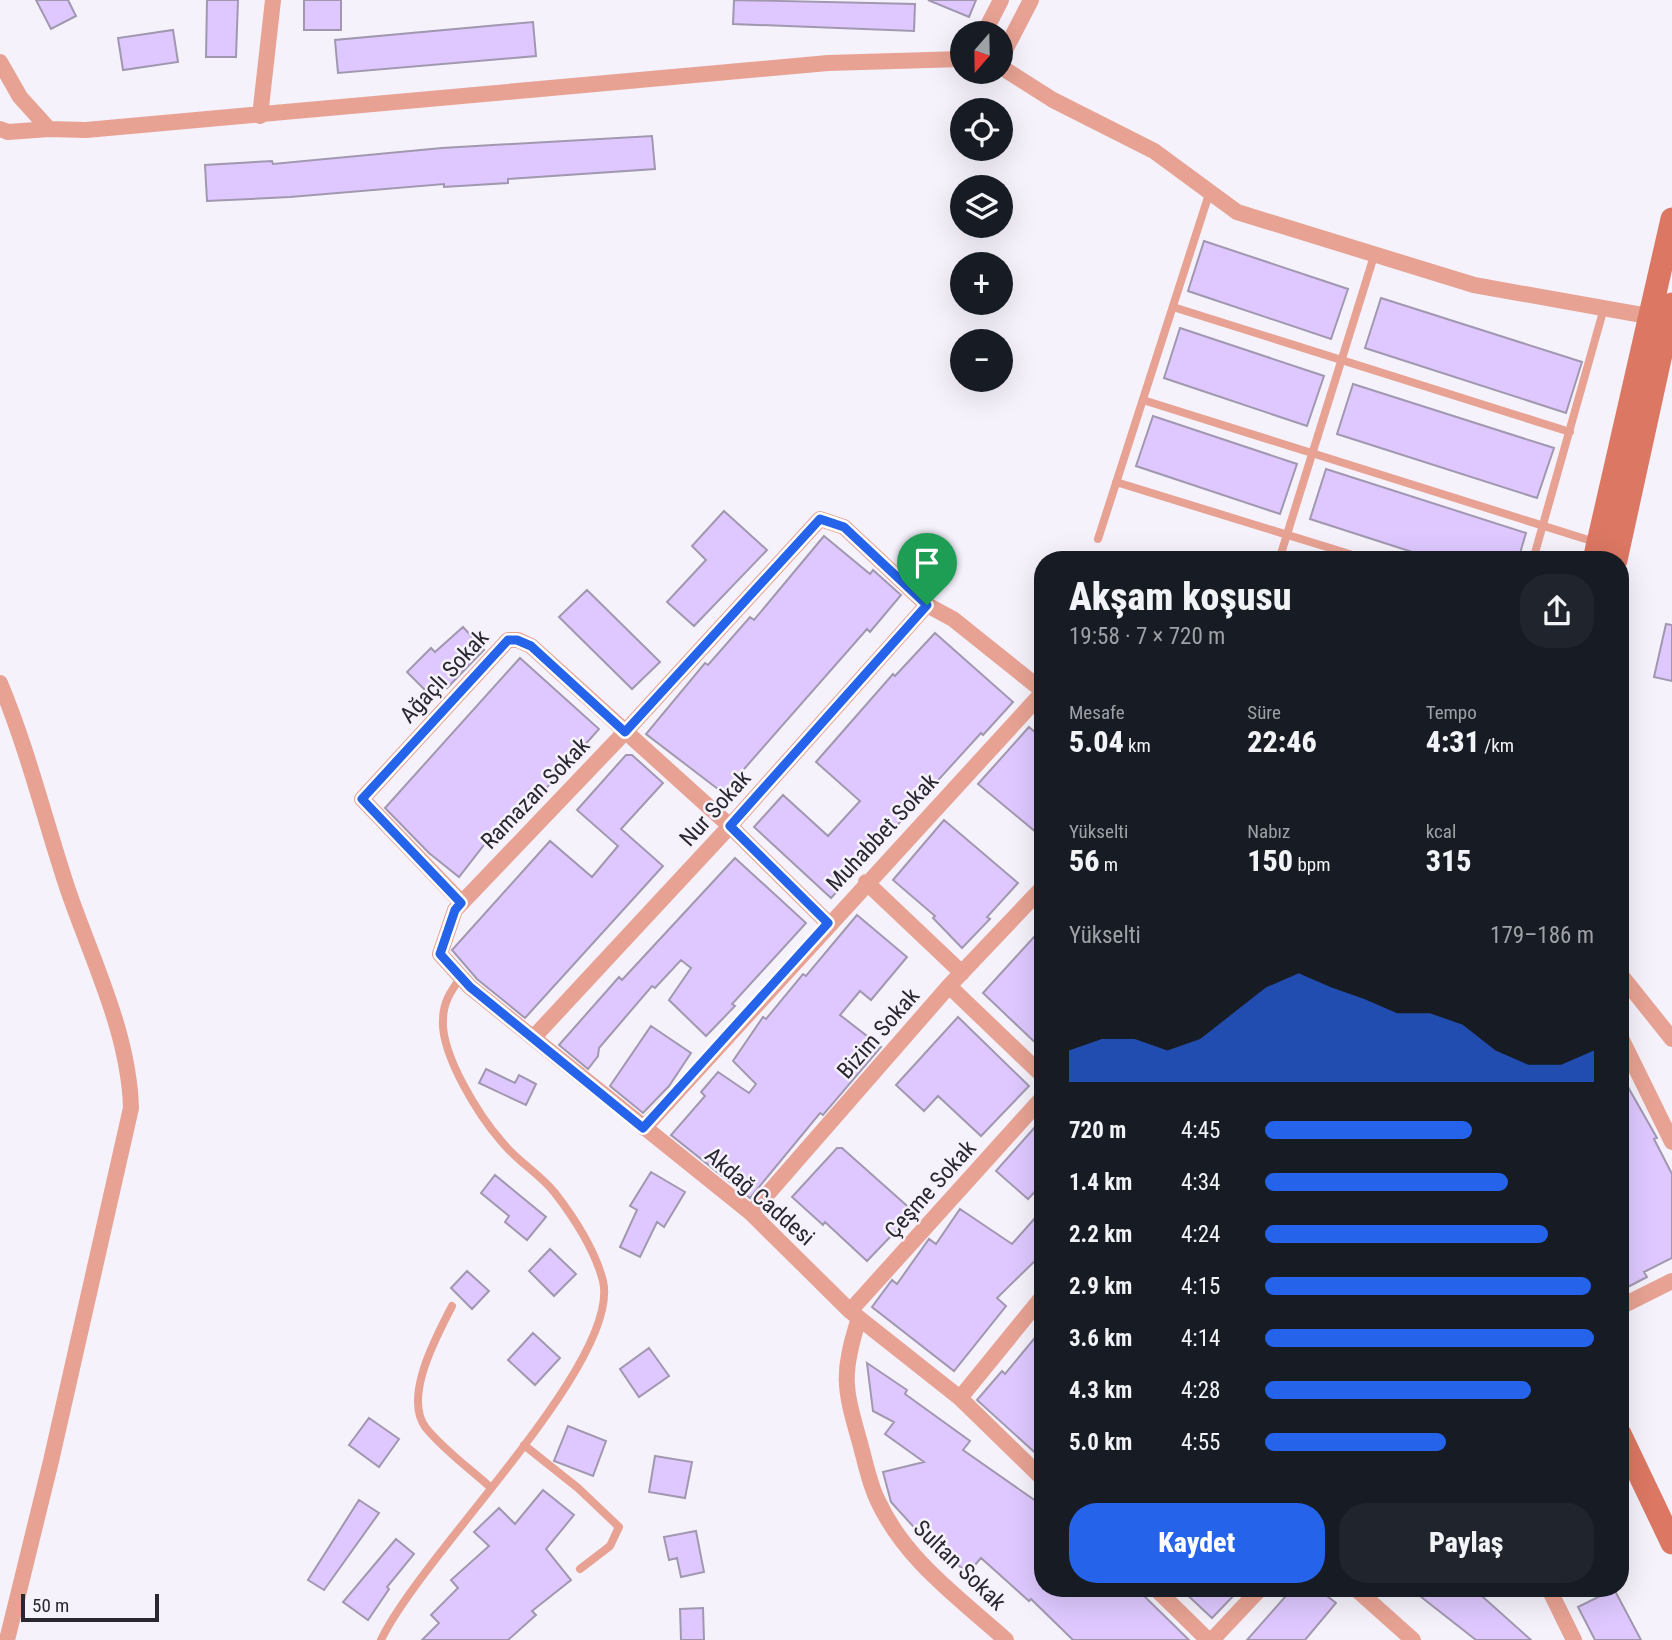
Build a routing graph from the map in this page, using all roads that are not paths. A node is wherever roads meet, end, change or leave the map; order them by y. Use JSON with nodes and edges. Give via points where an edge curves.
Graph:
{"nodes":[{"id":1,"x":273,"y":0,"type":"edge"},
{"id":2,"x":1001,"y":0,"type":"edge"},
{"id":3,"x":1031,"y":0,"type":"edge"},
{"id":4,"x":990,"y":21,"type":"edge"},
{"id":5,"x":1013,"y":35,"type":"edge"},
{"id":6,"x":950,"y":59,"type":"edge"},
{"id":7,"x":0,"y":62,"type":"edge"},
{"id":8,"x":1013,"y":75,"type":"edge"},
{"id":9,"x":260,"y":116,"type":"junction"},
{"id":10,"x":0,"y":129,"type":"edge"},
{"id":11,"x":49,"y":129,"type":"junction"},
{"id":12,"x":1210,"y":191,"type":"junction"},
{"id":13,"x":1672,"y":219,"type":"edge"},
{"id":14,"x":1374,"y":256,"type":"junction"},
{"id":15,"x":1173,"y":307,"type":"junction"},
{"id":16,"x":1604,"y":308,"type":"junction"},
{"id":17,"x":1665,"y":315,"type":"edge"},
{"id":18,"x":1341,"y":361,"type":"junction"},
{"id":19,"x":1143,"y":400,"type":"junction"},
{"id":20,"x":1570,"y":432,"type":"junction"},
{"id":21,"x":1311,"y":453,"type":"junction"},
{"id":22,"x":1116,"y":482,"type":"junction"},
{"id":23,"x":1543,"y":526,"type":"junction"},
{"id":24,"x":1287,"y":534,"type":"junction"},
{"id":25,"x":1098,"y":539,"type":"dead end"},
{"id":26,"x":1282,"y":551,"type":"edge"},
{"id":27,"x":1341,"y":551,"type":"edge"},
{"id":28,"x":1536,"y":551,"type":"edge"},
{"id":29,"x":1594,"y":551,"type":"edge"},
{"id":30,"x":1596,"y":551,"type":"edge"},
{"id":31,"x":1618,"y":551,"type":"edge"},
{"id":32,"x":927,"y":605,"type":"junction"},
{"id":33,"x":0,"y":683,"type":"edge"},
{"id":34,"x":1034,"y":685,"type":"edge"},
{"id":35,"x":1034,"y":702,"type":"edge"},
{"id":36,"x":625,"y":732,"type":"junction"},
{"id":37,"x":730,"y":826,"type":"junction"},
{"id":38,"x":866,"y":882,"type":"junction"},
{"id":39,"x":1034,"y":896,"type":"edge"},
{"id":40,"x":461,"y":903,"type":"junction"},
{"id":41,"x":828,"y":923,"type":"junction"},
{"id":42,"x":440,"y":954,"type":"joint"},
{"id":43,"x":961,"y":973,"type":"junction"},
{"id":44,"x":461,"y":977,"type":"junction"},
{"id":45,"x":1629,"y":985,"type":"edge"},
{"id":46,"x":949,"y":986,"type":"junction"},
{"id":47,"x":533,"y":1038,"type":"junction"},
{"id":48,"x":1672,"y":1039,"type":"edge"},
{"id":49,"x":1629,"y":1054,"type":"edge"},
{"id":50,"x":1034,"y":1067,"type":"edge"},
{"id":51,"x":1034,"y":1107,"type":"edge"},
{"id":52,"x":643,"y":1128,"type":"junction"},
{"id":53,"x":1672,"y":1142,"type":"edge"},
{"id":54,"x":751,"y":1213,"type":"junction"},
{"id":55,"x":1672,"y":1281,"type":"edge"},
{"id":56,"x":1629,"y":1302,"type":"edge"},
{"id":57,"x":452,"y":1306,"type":"dead end"},
{"id":58,"x":1034,"y":1309,"type":"edge"},
{"id":59,"x":855,"y":1315,"type":"junction"},
{"id":60,"x":960,"y":1398,"type":"junction"},
{"id":61,"x":524,"y":1445,"type":"junction"},
{"id":62,"x":1629,"y":1453,"type":"edge"},
{"id":63,"x":1034,"y":1470,"type":"edge"},
{"id":64,"x":490,"y":1487,"type":"junction"},
{"id":65,"x":1672,"y":1544,"type":"edge"},
{"id":66,"x":580,"y":1569,"type":"dead end"},
{"id":67,"x":1164,"y":1597,"type":"edge"},
{"id":68,"x":1252,"y":1597,"type":"edge"},
{"id":69,"x":1365,"y":1597,"type":"edge"},
{"id":70,"x":1553,"y":1597,"type":"edge"},
{"id":71,"x":7,"y":1640,"type":"edge"},
{"id":72,"x":381,"y":1640,"type":"edge"},
{"id":73,"x":1006,"y":1640,"type":"edge"},
{"id":74,"x":1210,"y":1640,"type":"edge"},
{"id":75,"x":1413,"y":1640,"type":"edge"},
{"id":76,"x":1574,"y":1640,"type":"edge"}],
"edges":[{"from":1,"to":9,"type":"street"},
{"from":2,"to":4,"type":"street"},
{"from":3,"to":5,"type":"street"},
{"from":6,"to":9,"type":"street","via":[[828,63]]},
{"from":7,"to":11,"type":"street","via":[[20,97]]},
{"from":8,"to":12,"type":"street","via":[[1154,151]]},
{"from":9,"to":11,"type":"street"},
{"from":10,"to":11,"type":"street"},
{"from":12,"to":14,"type":"street","via":[[1237,212]]},
{"from":12,"to":15,"type":"lane"},
{"from":13,"to":17,"type":"street"},
{"from":14,"to":16,"type":"street","via":[[1474,285]]},
{"from":14,"to":18,"type":"lane"},
{"from":15,"to":18,"type":"lane"},
{"from":15,"to":19,"type":"lane"},
{"from":16,"to":17,"type":"street"},
{"from":16,"to":20,"type":"lane"},
{"from":17,"to":30,"type":"street"},
{"from":17,"to":31,"type":"street"},
{"from":18,"to":20,"type":"lane"},
{"from":18,"to":21,"type":"lane"},
{"from":19,"to":21,"type":"lane"},
{"from":19,"to":22,"type":"lane"},
{"from":20,"to":23,"type":"lane"},
{"from":21,"to":23,"type":"lane"},
{"from":21,"to":24,"type":"lane"},
{"from":22,"to":24,"type":"lane"},
{"from":22,"to":25,"type":"lane"},
{"from":23,"to":28,"type":"lane"},
{"from":23,"to":29,"type":"lane"},
{"from":24,"to":26,"type":"lane"},
{"from":24,"to":27,"type":"lane"},
{"from":32,"to":34,"type":"street","via":[[953,619]]},
{"from":32,"to":36,"type":"street","name":"Ramazan Sokak","via":[[844,527],[820,519]]},
{"from":32,"to":37,"type":"street","name":"Nur Sokak"},
{"from":33,"to":71,"type":"street","via":[[117,1027],[130,1080],[131,1108]]},
{"from":35,"to":38,"type":"street","name":"Muhabbet Sokak"},
{"from":36,"to":37,"type":"street","name":"Ağaçlı Sokak"},
{"from":36,"to":40,"type":"street","name":"Ramazan Sokak"},
{"from":36,"to":40,"type":"street","name":"Ağaçlı Sokak","via":[[531,646],[508,640],[362,799]]},
{"from":37,"to":41,"type":"street","name":"Ağaçlı Sokak"},
{"from":37,"to":47,"type":"street","name":"Nur Sokak"},
{"from":38,"to":41,"type":"street","name":"Muhabbet Sokak"},
{"from":38,"to":43,"type":"street"},
{"from":39,"to":43,"type":"street","name":"Bizim Sokak"},
{"from":40,"to":42,"type":"street","name":"Ramazan Sokak"},
{"from":41,"to":52,"type":"street","name":"Muhabbet Sokak"},
{"from":42,"to":44,"type":"street","name":"Akdağ Caddesi"},
{"from":43,"to":46,"type":"street","name":"Bizim Sokak"},
{"from":44,"to":47,"type":"street","name":"Akdağ Caddesi"},
{"from":44,"to":61,"type":"lane","via":[[446,997],[442,1021],[467,1090],[502,1143],[554,1192],[586,1240],[603,1283],[603,1314],[593,1340],[548,1416]]},
{"from":45,"to":48,"type":"street"},
{"from":46,"to":50,"type":"street"},
{"from":46,"to":54,"type":"street","name":"Bizim Sokak"},
{"from":47,"to":52,"type":"street","name":"Akdağ Caddesi"},
{"from":49,"to":53,"type":"street"},
{"from":51,"to":59,"type":"street","name":"Çeşme Sokak"},
{"from":52,"to":54,"type":"street","name":"Akdağ Caddesi"},
{"from":54,"to":59,"type":"street","name":"Akdağ Caddesi"},
{"from":55,"to":56,"type":"street"},
{"from":57,"to":64,"type":"lane","via":[[428,1356],[419,1404],[424,1426]]},
{"from":58,"to":60,"type":"street"},
{"from":59,"to":60,"type":"street","name":"Akdağ Caddesi"},
{"from":59,"to":73,"type":"street","name":"Sultan Sokak","via":[[845,1390],[875,1497],[916,1560]]},
{"from":60,"to":63,"type":"street","name":"Akdağ Caddesi"},
{"from":61,"to":64,"type":"lane"},
{"from":61,"to":66,"type":"lane","via":[[619,1527],[610,1546]]},
{"from":62,"to":65,"type":"street"},
{"from":64,"to":72,"type":"lane","via":[[396,1611]]},
{"from":67,"to":74,"type":"street"},
{"from":68,"to":74,"type":"street"},
{"from":69,"to":75,"type":"street"},
{"from":70,"to":76,"type":"street"}]}
